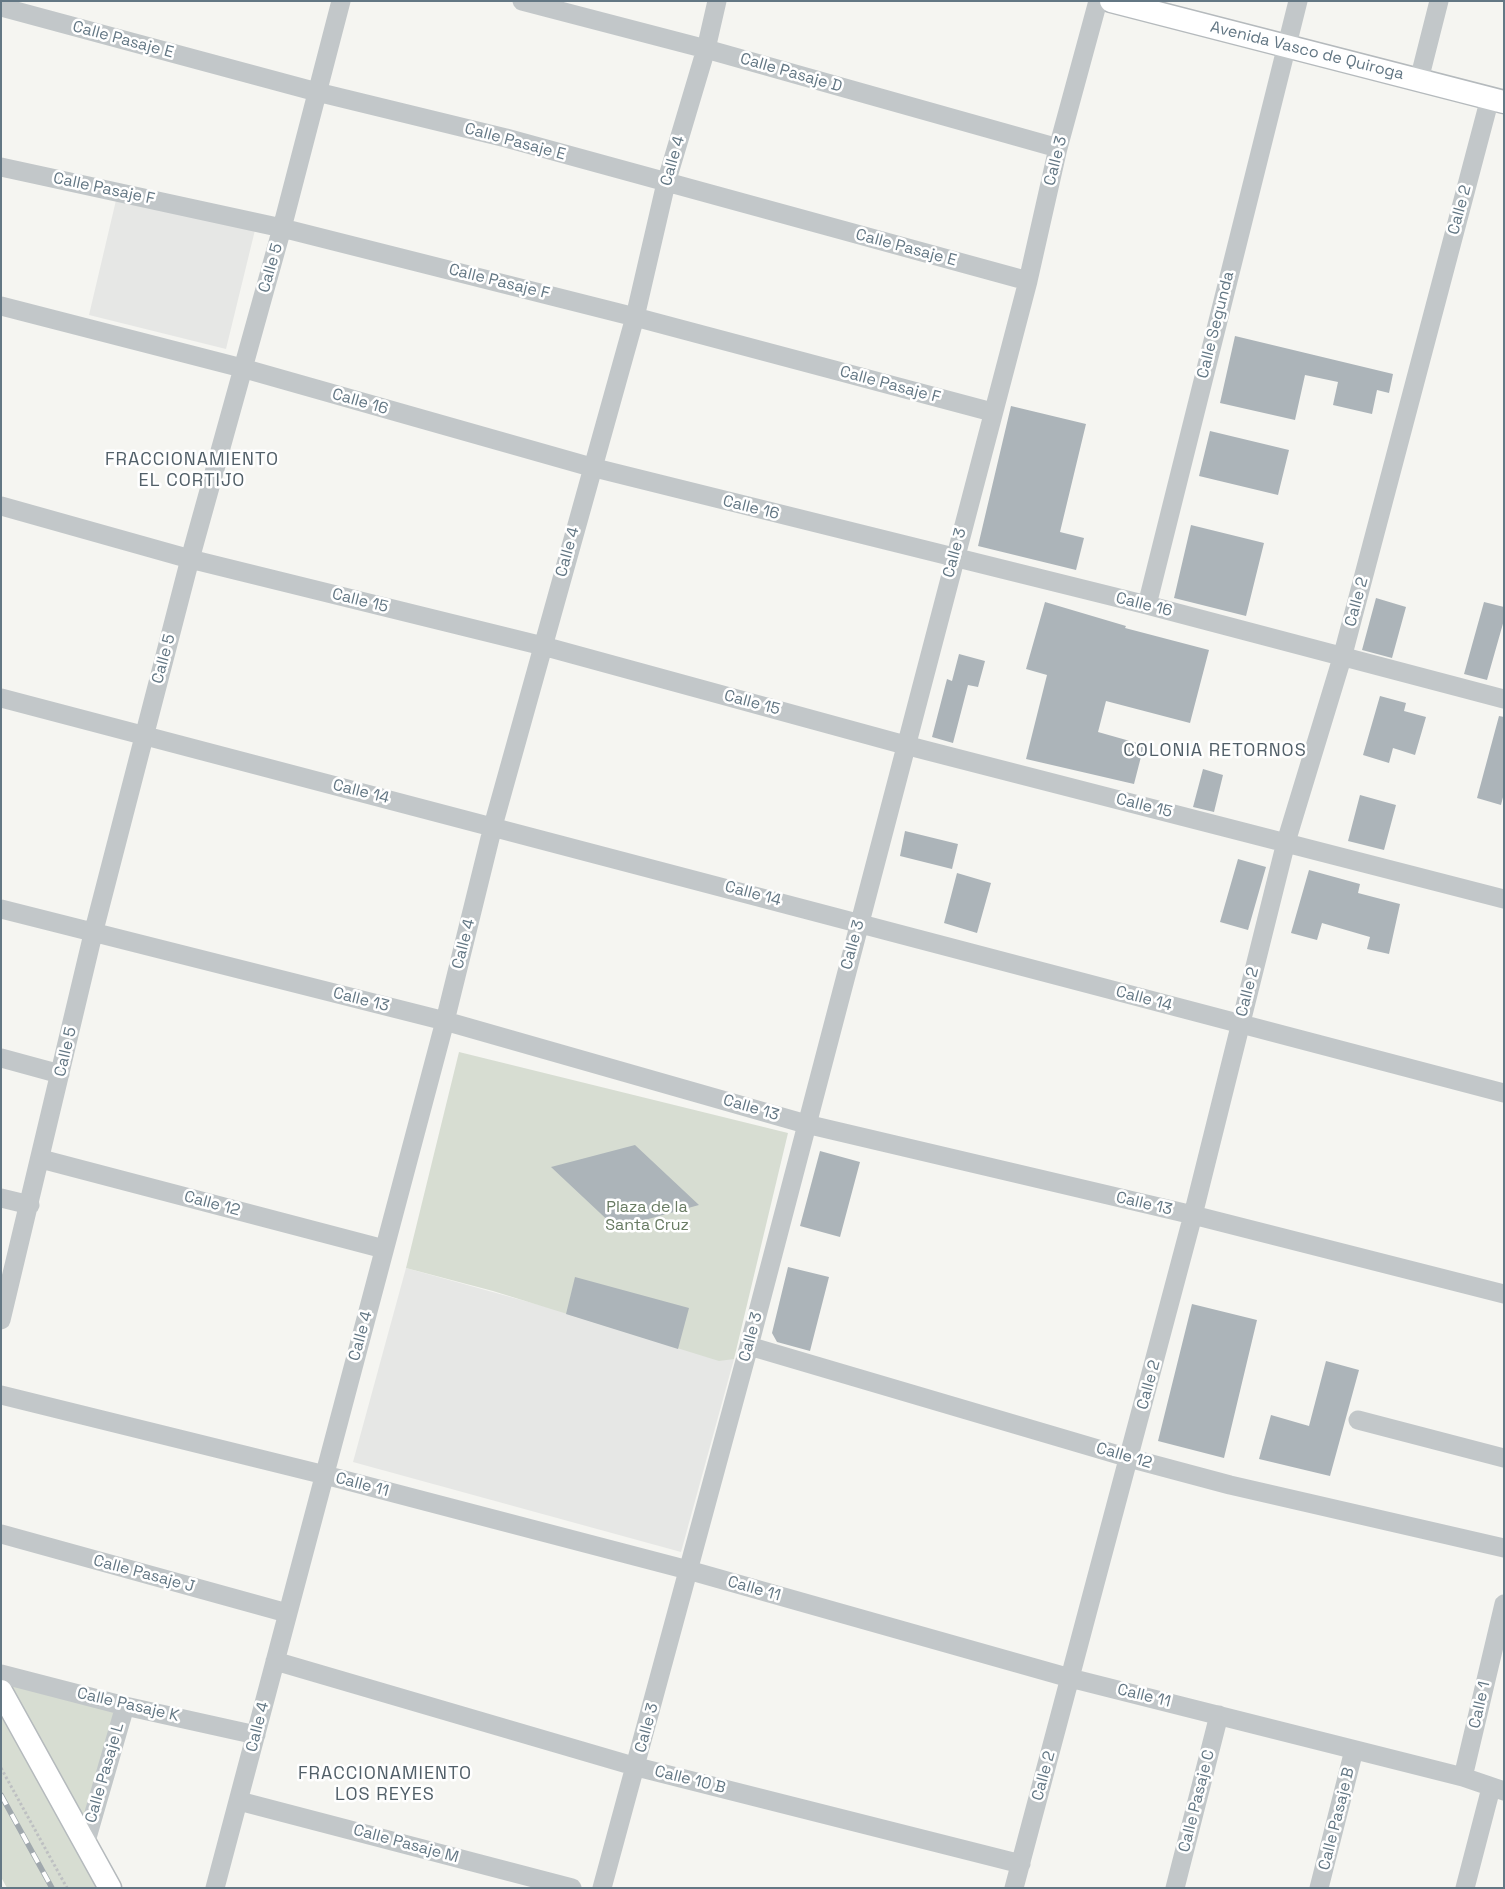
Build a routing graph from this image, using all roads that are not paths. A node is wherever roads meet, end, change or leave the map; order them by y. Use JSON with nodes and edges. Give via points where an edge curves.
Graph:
{"nodes":[{"id":1,"x":341,"y":1,"type":"edge"},
{"id":2,"x":522,"y":1,"type":"edge"},
{"id":3,"x":717,"y":1,"type":"edge"},
{"id":4,"x":1098,"y":1,"type":"edge"},
{"id":5,"x":1111,"y":1,"type":"edge"},
{"id":6,"x":1298,"y":1,"type":"edge"},
{"id":7,"x":1439,"y":1,"type":"edge"},
{"id":8,"x":1,"y":7,"type":"edge"},
{"id":9,"x":1159,"y":7,"type":"edge"},
{"id":10,"x":1286,"y":45,"type":"junction"},
{"id":11,"x":706,"y":50,"type":"junction"},
{"id":12,"x":1419,"y":80,"type":"junction"},
{"id":13,"x":317,"y":92,"type":"junction"},
{"id":14,"x":1497,"y":100,"type":"edge"},
{"id":15,"x":1058,"y":148,"type":"junction"},
{"id":16,"x":1,"y":167,"type":"edge"},
{"id":17,"x":666,"y":183,"type":"junction"},
{"id":18,"x":282,"y":228,"type":"junction"},
{"id":19,"x":1028,"y":281,"type":"junction"},
{"id":20,"x":1,"y":306,"type":"edge"},
{"id":21,"x":635,"y":317,"type":"junction"},
{"id":22,"x":242,"y":368,"type":"junction"},
{"id":23,"x":992,"y":412,"type":"junction"},
{"id":24,"x":591,"y":467,"type":"junction"},
{"id":25,"x":1,"y":506,"type":"edge"},
{"id":26,"x":190,"y":559,"type":"junction"},
{"id":27,"x":954,"y":559,"type":"junction"},
{"id":28,"x":1147,"y":605,"type":"junction"},
{"id":29,"x":543,"y":646,"type":"junction"},
{"id":30,"x":1342,"y":658,"type":"junction"},
{"id":31,"x":1,"y":698,"type":"edge"},
{"id":32,"x":1504,"y":699,"type":"edge"},
{"id":33,"x":144,"y":737,"type":"junction"},
{"id":34,"x":906,"y":745,"type":"junction"},
{"id":35,"x":494,"y":826,"type":"junction"},
{"id":36,"x":1286,"y":842,"type":"junction"},
{"id":37,"x":1504,"y":899,"type":"edge"},
{"id":38,"x":1,"y":908,"type":"edge"},
{"id":39,"x":860,"y":922,"type":"junction"},
{"id":40,"x":93,"y":934,"type":"junction"},
{"id":41,"x":445,"y":1021,"type":"junction"},
{"id":42,"x":1240,"y":1025,"type":"junction"},
{"id":43,"x":1,"y":1058,"type":"edge"},
{"id":44,"x":60,"y":1074,"type":"junction"},
{"id":45,"x":1504,"y":1093,"type":"edge"},
{"id":46,"x":806,"y":1124,"type":"junction"},
{"id":47,"x":41,"y":1159,"type":"junction"},
{"id":48,"x":1,"y":1198,"type":"edge"},
{"id":49,"x":30,"y":1205,"type":"junction"},
{"id":50,"x":1193,"y":1215,"type":"junction"},
{"id":51,"x":384,"y":1249,"type":"junction"},
{"id":52,"x":1504,"y":1294,"type":"edge"},
{"id":53,"x":1,"y":1320,"type":"edge"},
{"id":54,"x":749,"y":1346,"type":"junction"},
{"id":55,"x":1,"y":1395,"type":"edge"},
{"id":56,"x":1358,"y":1420,"type":"dead end"},
{"id":57,"x":1129,"y":1458,"type":"junction"},
{"id":58,"x":1504,"y":1458,"type":"edge"},
{"id":59,"x":324,"y":1474,"type":"junction"},
{"id":60,"x":1,"y":1534,"type":"edge"},
{"id":61,"x":1504,"y":1548,"type":"edge"},
{"id":62,"x":688,"y":1570,"type":"junction"},
{"id":63,"x":1504,"y":1604,"type":"edge"},
{"id":64,"x":287,"y":1613,"type":"junction"},
{"id":65,"x":275,"y":1661,"type":"junction"},
{"id":66,"x":1,"y":1674,"type":"edge"},
{"id":67,"x":1070,"y":1678,"type":"junction"},
{"id":68,"x":1,"y":1691,"type":"edge"},
{"id":69,"x":125,"y":1706,"type":"junction"},
{"id":70,"x":1219,"y":1715,"type":"junction"},
{"id":71,"x":256,"y":1735,"type":"junction"},
{"id":72,"x":1354,"y":1750,"type":"junction"},
{"id":73,"x":637,"y":1766,"type":"junction"},
{"id":74,"x":1462,"y":1777,"type":"junction"},
{"id":75,"x":1497,"y":1790,"type":"edge"},
{"id":76,"x":239,"y":1801,"type":"junction"},
{"id":77,"x":86,"y":1841,"type":"junction"},
{"id":78,"x":1021,"y":1864,"type":"junction"},
{"id":79,"x":110,"y":1888,"type":"edge"},
{"id":80,"x":215,"y":1888,"type":"edge"},
{"id":81,"x":572,"y":1888,"type":"edge"},
{"id":82,"x":602,"y":1888,"type":"edge"},
{"id":83,"x":1014,"y":1888,"type":"edge"},
{"id":84,"x":1175,"y":1888,"type":"edge"},
{"id":85,"x":1319,"y":1888,"type":"edge"},
{"id":86,"x":1465,"y":1888,"type":"edge"}],
"edges":[{"from":1,"to":13,"type":"street","name":"Calle 5"},
{"from":2,"to":11,"type":"street","name":"Calle Pasaje D"},
{"from":3,"to":11,"type":"street","name":"Calle 4"},
{"from":4,"to":15,"type":"street","name":"Calle 3"},
{"from":5,"to":9,"type":"main road","name":"Avenida Vasco de Quiroga"},
{"from":6,"to":10,"type":"street","name":"Calle Segunda"},
{"from":7,"to":12,"type":"street"},
{"from":8,"to":13,"type":"street","name":"Calle Pasaje E"},
{"from":9,"to":10,"type":"main road","name":"Avenida Vasco de Quiroga"},
{"from":10,"to":12,"type":"main road","name":"Avenida Vasco de Quiroga"},
{"from":10,"to":28,"type":"street","name":"Calle Segunda"},
{"from":11,"to":15,"type":"street","name":"Calle Pasaje D"},
{"from":11,"to":17,"type":"street","name":"Calle 4"},
{"from":12,"to":14,"type":"main road","name":"Avenida Vasco de Quiroga"},
{"from":13,"to":17,"type":"street","name":"Calle Pasaje E","via":[[506,138]]},
{"from":13,"to":18,"type":"street","name":"Calle 5"},
{"from":14,"to":30,"type":"street","name":"Calle 2"},
{"from":15,"to":19,"type":"street","name":"Calle 3"},
{"from":16,"to":18,"type":"street","name":"Calle Pasaje F"},
{"from":17,"to":19,"type":"street","name":"Calle Pasaje E"},
{"from":17,"to":21,"type":"street","name":"Calle 4"},
{"from":18,"to":21,"type":"street","name":"Calle Pasaje F"},
{"from":18,"to":22,"type":"street","name":"Calle 5"},
{"from":19,"to":23,"type":"street","name":"Calle 3"},
{"from":20,"to":22,"type":"street","name":"Calle 16"},
{"from":21,"to":23,"type":"street","name":"Calle Pasaje F"},
{"from":21,"to":24,"type":"street","name":"Calle 4"},
{"from":22,"to":24,"type":"street","name":"Calle 16"},
{"from":22,"to":26,"type":"street","name":"Calle 5"},
{"from":23,"to":27,"type":"street","name":"Calle 3"},
{"from":24,"to":27,"type":"street","name":"Calle 16"},
{"from":24,"to":29,"type":"street","name":"Calle 4"},
{"from":25,"to":26,"type":"street","name":"Calle 15"},
{"from":26,"to":29,"type":"street","name":"Calle 15"},
{"from":26,"to":33,"type":"street","name":"Calle 5"},
{"from":27,"to":28,"type":"street","name":"Calle 16"},
{"from":27,"to":34,"type":"street","name":"Calle 3"},
{"from":28,"to":30,"type":"street","name":"Calle 16"},
{"from":29,"to":34,"type":"street","name":"Calle 15"},
{"from":29,"to":35,"type":"street","name":"Calle 4"},
{"from":30,"to":32,"type":"street","name":"Calle 16"},
{"from":30,"to":36,"type":"street","name":"Calle 2"},
{"from":31,"to":33,"type":"street","name":"Calle 14"},
{"from":33,"to":35,"type":"street","name":"Calle 14"},
{"from":33,"to":40,"type":"street","name":"Calle 5"},
{"from":34,"to":36,"type":"street","name":"Calle 15"},
{"from":34,"to":39,"type":"street","name":"Calle 3"},
{"from":35,"to":39,"type":"street","name":"Calle 14"},
{"from":35,"to":41,"type":"street","name":"Calle 4"},
{"from":36,"to":37,"type":"street","name":"Calle 15"},
{"from":36,"to":42,"type":"street","name":"Calle 2"},
{"from":38,"to":40,"type":"street","name":"Calle 13"},
{"from":39,"to":42,"type":"street","name":"Calle 14"},
{"from":39,"to":46,"type":"street","name":"Calle 3"},
{"from":40,"to":41,"type":"street","name":"Calle 13"},
{"from":40,"to":44,"type":"street","name":"Calle 5"},
{"from":41,"to":46,"type":"street","name":"Calle 13"},
{"from":41,"to":51,"type":"street","name":"Calle 4"},
{"from":42,"to":45,"type":"street","name":"Calle 14"},
{"from":42,"to":50,"type":"street","name":"Calle 2"},
{"from":43,"to":44,"type":"street"},
{"from":44,"to":47,"type":"street","name":"Calle 5"},
{"from":46,"to":50,"type":"street","name":"Calle 13"},
{"from":46,"to":54,"type":"street","name":"Calle 3"},
{"from":47,"to":49,"type":"street","name":"Calle 5"},
{"from":47,"to":51,"type":"street","name":"Calle 12"},
{"from":48,"to":49,"type":"street"},
{"from":49,"to":53,"type":"street","name":"Calle 5"},
{"from":50,"to":52,"type":"street","name":"Calle 13"},
{"from":50,"to":57,"type":"street","name":"Calle 2"},
{"from":51,"to":59,"type":"street","name":"Calle 4"},
{"from":54,"to":57,"type":"street","name":"Calle 12"},
{"from":54,"to":62,"type":"street","name":"Calle 3"},
{"from":55,"to":59,"type":"street","name":"Calle 11"},
{"from":56,"to":58,"type":"street"},
{"from":57,"to":61,"type":"street","name":"Calle 12","via":[[1239,1487]]},
{"from":57,"to":67,"type":"street","name":"Calle 2"},
{"from":59,"to":62,"type":"street","name":"Calle 11"},
{"from":59,"to":64,"type":"street","name":"Calle 4"},
{"from":60,"to":64,"type":"street","name":"Calle Pasaje J"},
{"from":62,"to":67,"type":"street","name":"Calle 11"},
{"from":62,"to":73,"type":"street","name":"Calle 3"},
{"from":63,"to":74,"type":"street","name":"Calle 1"},
{"from":64,"to":65,"type":"street","name":"Calle 4"},
{"from":65,"to":71,"type":"street","name":"Calle 4"},
{"from":65,"to":73,"type":"street","name":"Calle 10 B"},
{"from":66,"to":69,"type":"street","name":"Calle Pasaje K"},
{"from":67,"to":70,"type":"street","name":"Calle 11"},
{"from":67,"to":78,"type":"street","name":"Calle 2"},
{"from":68,"to":77,"type":"main road"},
{"from":69,"to":71,"type":"street","name":"Calle Pasaje K"},
{"from":69,"to":77,"type":"street","name":"Calle Pasaje L"},
{"from":70,"to":72,"type":"street","name":"Calle 11"},
{"from":70,"to":84,"type":"street","name":"Calle Pasaje C"},
{"from":71,"to":76,"type":"street","name":"Calle 4"},
{"from":72,"to":74,"type":"street","name":"Calle 11"},
{"from":72,"to":85,"type":"street","name":"Calle Pasaje B"},
{"from":73,"to":78,"type":"street","name":"Calle 10 B"},
{"from":73,"to":82,"type":"street","name":"Calle 3"},
{"from":74,"to":75,"type":"street","name":"Calle 11"},
{"from":75,"to":86,"type":"street"},
{"from":76,"to":80,"type":"street","name":"Calle 4"},
{"from":76,"to":81,"type":"street","name":"Calle Pasaje M"},
{"from":77,"to":79,"type":"main road"},
{"from":78,"to":83,"type":"street","name":"Calle 2"}]}
